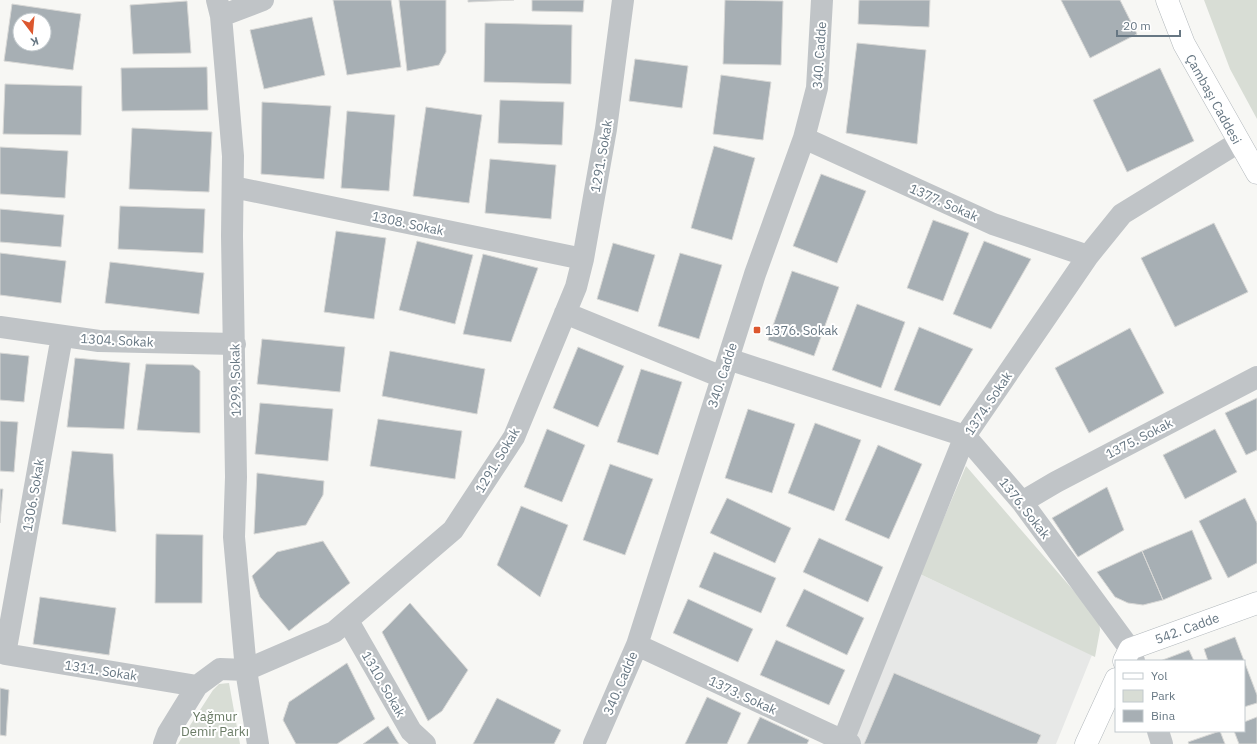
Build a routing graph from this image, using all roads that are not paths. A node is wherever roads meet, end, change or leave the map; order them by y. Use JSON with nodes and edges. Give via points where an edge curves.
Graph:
{"nodes":[{"id":1,"x":263,"y":0,"type":"edge"},
{"id":2,"x":623,"y":0,"type":"edge"},
{"id":3,"x":822,"y":0,"type":"edge"},
{"id":4,"x":1167,"y":0,"type":"edge"},
{"id":5,"x":219,"y":8,"type":"edge"},
{"id":6,"x":804,"y":138,"type":"junction"},
{"id":7,"x":1239,"y":142,"type":"junction"},
{"id":8,"x":1257,"y":173,"type":"edge"},
{"id":9,"x":233,"y":187,"type":"junction"},
{"id":10,"x":1088,"y":256,"type":"junction"},
{"id":11,"x":583,"y":259,"type":"junction"},
{"id":12,"x":566,"y":313,"type":"junction"},
{"id":13,"x":0,"y":327,"type":"edge"},
{"id":14,"x":62,"y":336,"type":"junction"},
{"id":15,"x":235,"y":344,"type":"junction"},
{"id":16,"x":725,"y":368,"type":"junction"},
{"id":17,"x":1257,"y":377,"type":"edge"},
{"id":18,"x":965,"y":436,"type":"junction"},
{"id":19,"x":1022,"y":502,"type":"junction"},
{"id":20,"x":1257,"y":603,"type":"edge"},
{"id":21,"x":348,"y":621,"type":"junction"},
{"id":22,"x":636,"y":645,"type":"junction"},
{"id":23,"x":4,"y":654,"type":"joint"},
{"id":24,"x":1129,"y":657,"type":"edge"},
{"id":25,"x":246,"y":670,"type":"junction"},
{"id":26,"x":1115,"y":681,"type":"edge"},
{"id":27,"x":197,"y":686,"type":"junction"},
{"id":28,"x":1158,"y":732,"type":"edge"},
{"id":29,"x":846,"y":742,"type":"edge"},
{"id":30,"x":164,"y":744,"type":"edge"},
{"id":31,"x":258,"y":744,"type":"edge"},
{"id":32,"x":425,"y":744,"type":"edge"},
{"id":33,"x":594,"y":744,"type":"edge"},
{"id":34,"x":1086,"y":744,"type":"edge"},
{"id":35,"x":1162,"y":744,"type":"edge"}],
"edges":[{"from":1,"to":5,"type":"street"},
{"from":2,"to":11,"type":"street","name":"1291. Sokak","via":[[606,129]]},
{"from":3,"to":6,"type":"street","name":"340. Cadde","via":[[817,88]]},
{"from":4,"to":7,"type":"street","name":"Çambaşı Caddesi","via":[[1184,44]]},
{"from":5,"to":9,"type":"street","name":"1299. Sokak","via":[[233,156]]},
{"from":6,"to":10,"type":"street","name":"1377. Sokak","via":[[993,224]]},
{"from":6,"to":16,"type":"street","name":"340. Cadde","via":[[755,274]]},
{"from":7,"to":8,"type":"street","name":"Çambaşı Caddesi"},
{"from":7,"to":10,"type":"street","name":"1374. Sokak","via":[[1122,214]]},
{"from":9,"to":11,"type":"street","name":"1308. Sokak"},
{"from":9,"to":15,"type":"street","name":"1299. Sokak"},
{"from":10,"to":18,"type":"street","name":"1374. Sokak"},
{"from":11,"to":12,"type":"street","name":"1291. Sokak"},
{"from":12,"to":16,"type":"street"},
{"from":12,"to":21,"type":"street","name":"1291. Sokak","via":[[514,437],[453,530]]},
{"from":13,"to":14,"type":"street","name":"1304. Sokak"},
{"from":14,"to":15,"type":"street","name":"1304. Sokak","via":[[99,341]]},
{"from":14,"to":23,"type":"street","name":"1306. Sokak"},
{"from":15,"to":25,"type":"street","name":"1299. Sokak","via":[[234,536]]},
{"from":16,"to":18,"type":"street"},
{"from":16,"to":22,"type":"street","name":"340. Cadde"},
{"from":17,"to":19,"type":"street","name":"1375. Sokak"},
{"from":18,"to":19,"type":"street","name":"1376. Sokak"},
{"from":18,"to":29,"type":"street","name":"1374. Sokak"},
{"from":19,"to":24,"type":"street","name":"1376. Sokak"},
{"from":20,"to":24,"type":"street","name":"542. Cadde"},
{"from":21,"to":25,"type":"street","name":"1291. Sokak","via":[[334,632]]},
{"from":21,"to":32,"type":"street","name":"1310. Sokak","via":[[411,731]]},
{"from":22,"to":29,"type":"street","name":"1373. Sokak"},
{"from":22,"to":33,"type":"street","name":"340. Cadde"},
{"from":23,"to":27,"type":"street","name":"1311. Sokak"},
{"from":25,"to":27,"type":"street","name":"1291. Sokak","via":[[220,669]]},
{"from":25,"to":31,"type":"street","name":"1299. Sokak"},
{"from":26,"to":34,"type":"street"},
{"from":27,"to":30,"type":"street","name":"1291. Sokak"},
{"from":28,"to":35,"type":"street"}]}
